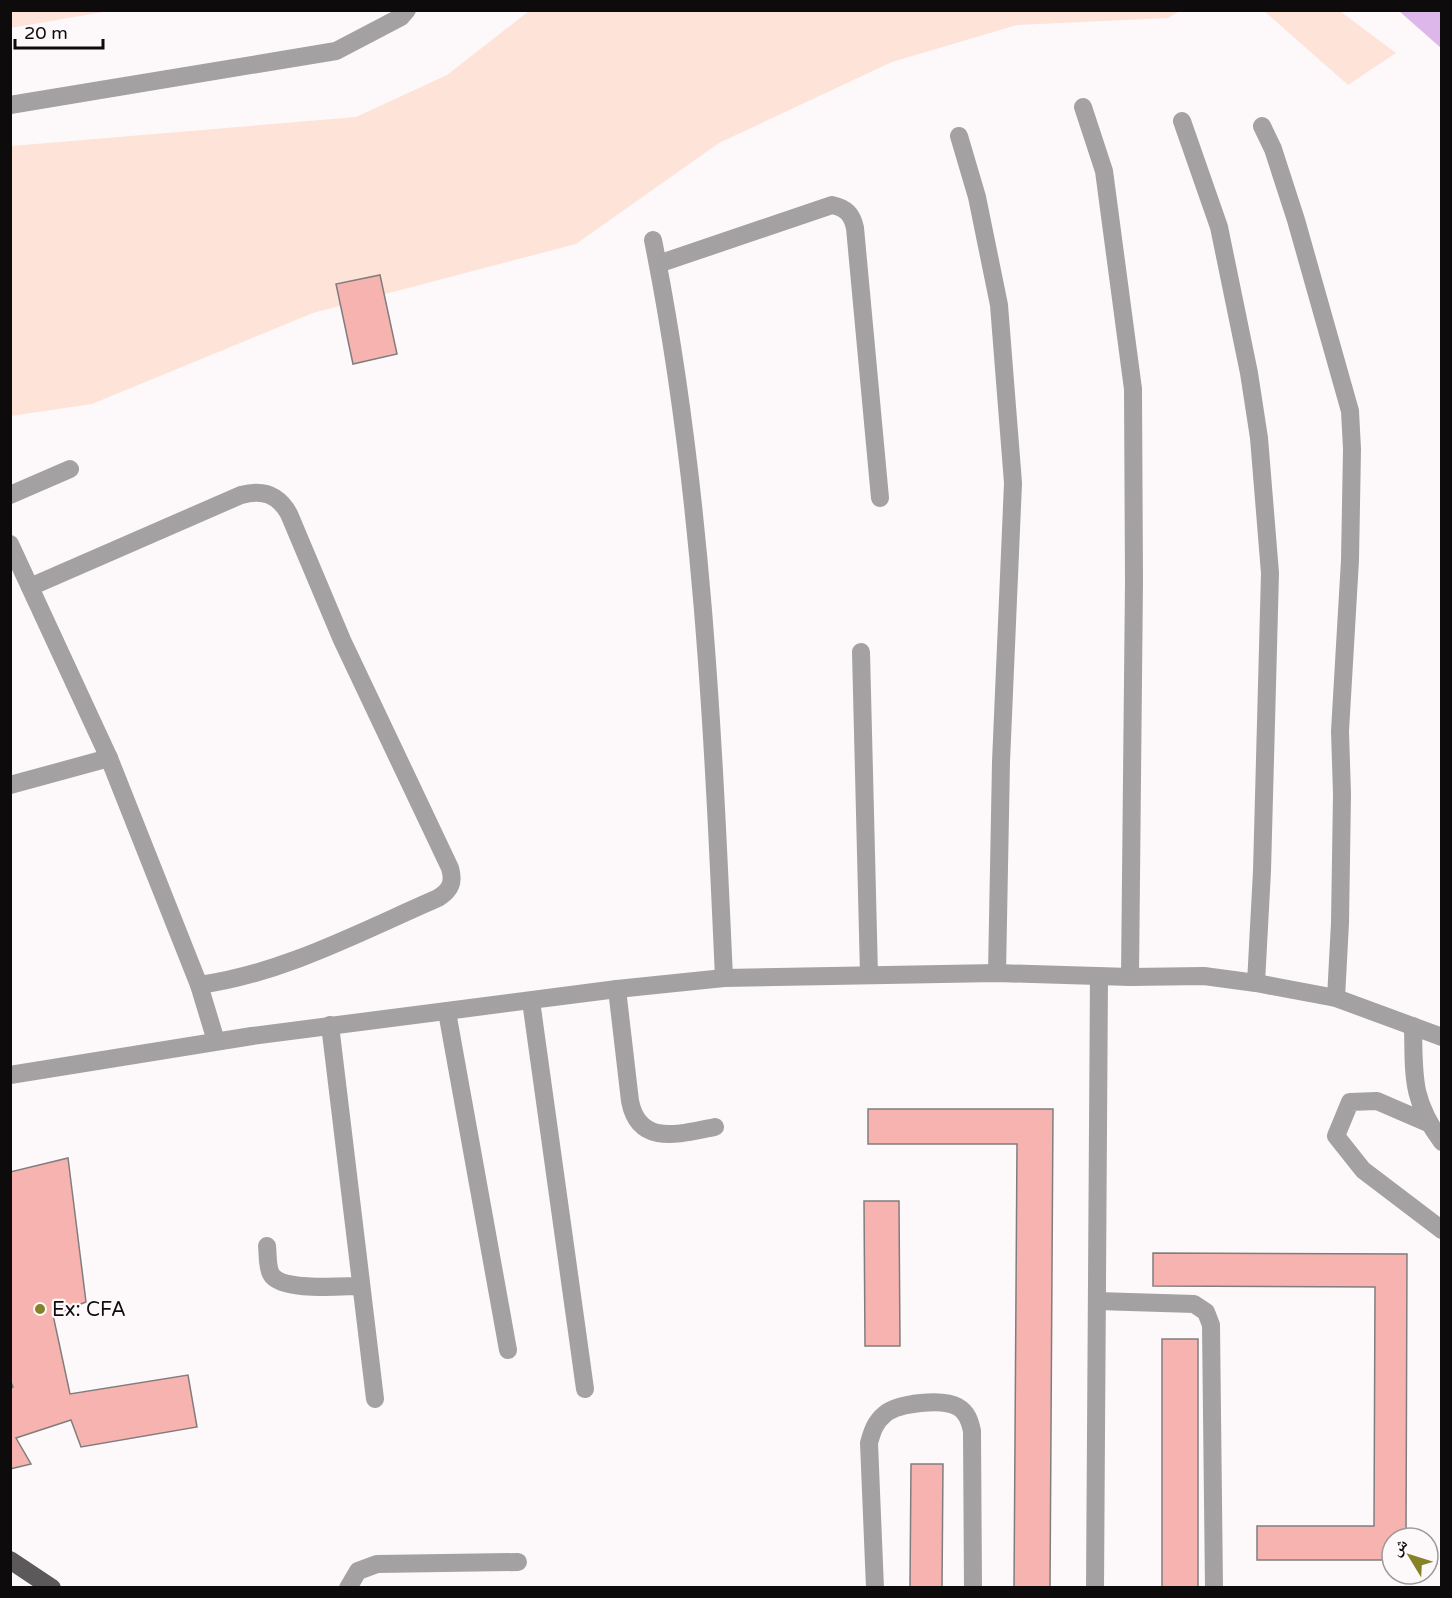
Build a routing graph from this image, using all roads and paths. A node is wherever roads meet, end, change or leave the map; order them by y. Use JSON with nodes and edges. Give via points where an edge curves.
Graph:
{"nodes":[{"id":1,"x":406,"y":10,"type":"edge"},
{"id":2,"x":10,"y":105,"type":"edge"},
{"id":3,"x":1083,"y":107,"type":"dead end"},
{"id":4,"x":1182,"y":121,"type":"dead end"},
{"id":5,"x":1262,"y":126,"type":"dead end"},
{"id":6,"x":959,"y":136,"type":"dead end"},
{"id":7,"x":653,"y":240,"type":"dead end"},
{"id":8,"x":657,"y":264,"type":"junction"},
{"id":9,"x":70,"y":469,"type":"dead end"},
{"id":10,"x":10,"y":495,"type":"edge"},
{"id":11,"x":880,"y":498,"type":"dead end"},
{"id":12,"x":10,"y":544,"type":"edge"},
{"id":13,"x":30,"y":587,"type":"junction"},
{"id":14,"x":861,"y":652,"type":"dead end"},
{"id":15,"x":108,"y":758,"type":"junction"},
{"id":16,"x":10,"y":785,"type":"edge"},
{"id":17,"x":997,"y":973,"type":"junction"},
{"id":18,"x":869,"y":974,"type":"junction"},
{"id":19,"x":1099,"y":976,"type":"junction"},
{"id":20,"x":1130,"y":977,"type":"junction"},
{"id":21,"x":724,"y":978,"type":"junction"},
{"id":22,"x":1256,"y":983,"type":"junction"},
{"id":23,"x":199,"y":985,"type":"junction"},
{"id":24,"x":616,"y":990,"type":"junction"},
{"id":25,"x":1336,"y":998,"type":"junction"},
{"id":26,"x":531,"y":1001,"type":"junction"},
{"id":27,"x":447,"y":1012,"type":"junction"},
{"id":28,"x":330,"y":1025,"type":"junction"},
{"id":29,"x":1413,"y":1026,"type":"junction"},
{"id":30,"x":1442,"y":1037,"type":"edge"},
{"id":31,"x":216,"y":1041,"type":"junction"},
{"id":32,"x":10,"y":1075,"type":"edge"},
{"id":33,"x":1428,"y":1123,"type":"junction"},
{"id":34,"x":715,"y":1127,"type":"dead end"},
{"id":35,"x":1442,"y":1142,"type":"edge"},
{"id":36,"x":1442,"y":1230,"type":"edge"},
{"id":37,"x":267,"y":1246,"type":"dead end"},
{"id":38,"x":361,"y":1286,"type":"junction"},
{"id":39,"x":1096,"y":1301,"type":"junction"},
{"id":40,"x":508,"y":1350,"type":"dead end"},
{"id":41,"x":585,"y":1389,"type":"dead end"},
{"id":42,"x":375,"y":1399,"type":"dead end"},
{"id":43,"x":10,"y":1560,"type":"edge"},
{"id":44,"x":518,"y":1562,"type":"dead end"},
{"id":45,"x":52,"y":1587,"type":"edge"},
{"id":46,"x":348,"y":1587,"type":"edge"},
{"id":47,"x":875,"y":1587,"type":"edge"},
{"id":48,"x":973,"y":1587,"type":"edge"},
{"id":49,"x":1095,"y":1587,"type":"edge"},
{"id":50,"x":1214,"y":1587,"type":"edge"}],
"edges":[{"from":1,"to":2,"type":"street","via":[[401,17],[336,51]]},
{"from":3,"to":20,"type":"street","via":[[1104,171],[1134,389]]},
{"from":4,"to":22,"type":"street","via":[[1219,227],[1250,373],[1259,438],[1270,573]]},
{"from":5,"to":25,"type":"street","via":[[1303,241],[1350,411],[1351,550],[1340,731]]},
{"from":6,"to":17,"type":"street","via":[[977,197],[999,305],[1013,483]]},
{"from":7,"to":8,"type":"street"},
{"from":8,"to":11,"type":"street","via":[[832,205],[848,212],[855,228]]},
{"from":8,"to":21,"type":"street","via":[[674,350],[704,598]]},
{"from":9,"to":10,"type":"street"},
{"from":12,"to":13,"type":"street"},
{"from":13,"to":15,"type":"street"},
{"from":13,"to":23,"type":"street","via":[[241,495],[264,492],[274,496],[289,514],[342,640],[450,868],[451,886],[438,898],[268,970]]},
{"from":14,"to":18,"type":"street"},
{"from":15,"to":16,"type":"street"},
{"from":15,"to":23,"type":"street"},
{"from":17,"to":18,"type":"street"},
{"from":17,"to":19,"type":"street"},
{"from":18,"to":21,"type":"street"},
{"from":19,"to":20,"type":"street"},
{"from":19,"to":39,"type":"street"},
{"from":20,"to":22,"type":"street","via":[[1204,976]]},
{"from":21,"to":24,"type":"street"},
{"from":22,"to":25,"type":"street"},
{"from":23,"to":31,"type":"street"},
{"from":24,"to":26,"type":"street"},
{"from":24,"to":34,"type":"street","via":[[630,1101],[637,1120],[643,1127],[661,1134]]},
{"from":25,"to":29,"type":"street"},
{"from":26,"to":27,"type":"street"},
{"from":26,"to":41,"type":"street"},
{"from":27,"to":28,"type":"street"},
{"from":27,"to":40,"type":"street"},
{"from":28,"to":31,"type":"street"},
{"from":28,"to":38,"type":"street"},
{"from":29,"to":30,"type":"street"},
{"from":29,"to":33,"type":"street","via":[[1414,1077],[1418,1101]]},
{"from":31,"to":32,"type":"street"},
{"from":33,"to":35,"type":"street"},
{"from":33,"to":36,"type":"street","via":[[1377,1101],[1350,1102],[1336,1136],[1363,1170]]},
{"from":37,"to":38,"type":"street","via":[[270,1273],[277,1280],[303,1286]]},
{"from":38,"to":42,"type":"street"},
{"from":39,"to":49,"type":"street"},
{"from":39,"to":50,"type":"street","via":[[1194,1304],[1206,1312],[1212,1325]]},
{"from":43,"to":45,"type":"main road"},
{"from":44,"to":46,"type":"street","via":[[377,1564],[358,1571]]},
{"from":47,"to":48,"type":"street","via":[[869,1443],[872,1432],[885,1413],[896,1408],[942,1403],[959,1407],[972,1431]]}]}
